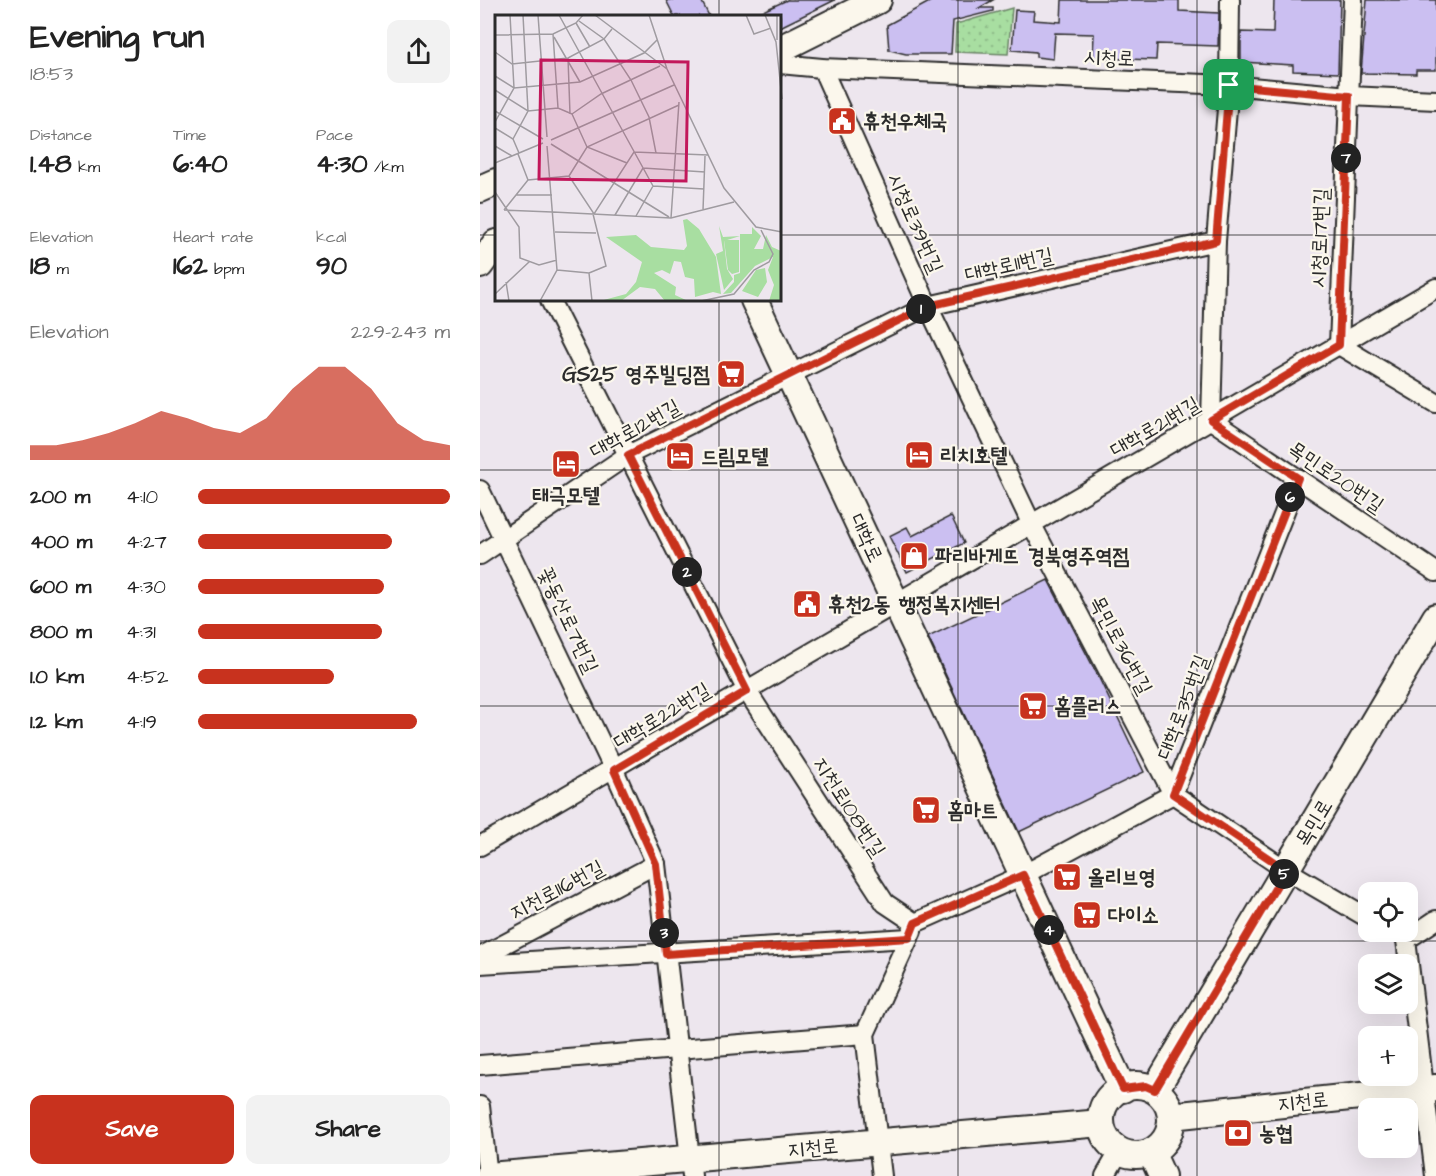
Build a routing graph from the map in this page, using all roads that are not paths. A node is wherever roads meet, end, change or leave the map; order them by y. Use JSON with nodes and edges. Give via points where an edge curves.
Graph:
{"nodes":[{"id":1,"x":878,"y":0,"type":"edge"},
{"id":2,"x":1230,"y":0,"type":"edge"},
{"id":3,"x":1353,"y":0,"type":"edge"},
{"id":4,"x":782,"y":49,"type":"edge"},
{"id":5,"x":782,"y":64,"type":"edge"},
{"id":6,"x":822,"y":68,"type":"junction"},
{"id":7,"x":1229,"y":85,"type":"junction"},
{"id":8,"x":1349,"y":96,"type":"junction"},
{"id":9,"x":1436,"y":100,"type":"edge"},
{"id":10,"x":495,"y":182,"type":"edge"},
{"id":11,"x":480,"y":189,"type":"edge"},
{"id":12,"x":1216,"y":241,"type":"junction"},
{"id":13,"x":495,"y":244,"type":"edge"},
{"id":14,"x":480,"y":265,"type":"edge"},
{"id":15,"x":1436,"y":288,"type":"edge"},
{"id":16,"x":551,"y":302,"type":"edge"},
{"id":17,"x":755,"y":302,"type":"edge"},
{"id":18,"x":928,"y":306,"type":"junction"},
{"id":19,"x":1339,"y":345,"type":"junction"},
{"id":20,"x":788,"y":374,"type":"junction"},
{"id":21,"x":1436,"y":403,"type":"edge"},
{"id":22,"x":1211,"y":420,"type":"junction"},
{"id":23,"x":628,"y":455,"type":"junction"},
{"id":24,"x":1298,"y":478,"type":"junction"},
{"id":25,"x":480,"y":490,"type":"edge"},
{"id":26,"x":1032,"y":525,"type":"junction"},
{"id":27,"x":504,"y":537,"type":"junction"},
{"id":28,"x":480,"y":555,"type":"edge"},
{"id":29,"x":1436,"y":572,"type":"edge"},
{"id":30,"x":896,"y":603,"type":"junction"},
{"id":31,"x":1436,"y":617,"type":"edge"},
{"id":32,"x":747,"y":691,"type":"junction"},
{"id":33,"x":614,"y":770,"type":"junction"},
{"id":34,"x":1173,"y":794,"type":"junction"},
{"id":35,"x":480,"y":846,"type":"edge"},
{"id":36,"x":656,"y":864,"type":"junction"},
{"id":37,"x":1286,"y":870,"type":"junction"},
{"id":38,"x":1023,"y":875,"type":"junction"},
{"id":39,"x":1358,"y":912,"type":"edge"},
{"id":40,"x":1436,"y":920,"type":"edge"},
{"id":41,"x":1418,"y":928,"type":"edge"},
{"id":42,"x":912,"y":931,"type":"junction"},
{"id":43,"x":1400,"y":942,"type":"edge"},
{"id":44,"x":666,"y":954,"type":"junction"},
{"id":45,"x":480,"y":957,"type":"edge"},
{"id":46,"x":480,"y":964,"type":"edge"},
{"id":47,"x":866,"y":1034,"type":"junction"},
{"id":48,"x":677,"y":1048,"type":"junction"},
{"id":49,"x":480,"y":1065,"type":"edge"},
{"id":50,"x":1429,"y":1088,"type":"edge"},
{"id":51,"x":1123,"y":1089,"type":"junction"},
{"id":52,"x":1155,"y":1090,"type":"junction"},
{"id":53,"x":480,"y":1106,"type":"edge"},
{"id":54,"x":1171,"y":1116,"type":"junction"},
{"id":55,"x":1101,"y":1123,"type":"junction"},
{"id":56,"x":880,"y":1142,"type":"junction"},
{"id":57,"x":1119,"y":1152,"type":"junction"},
{"id":58,"x":1151,"y":1152,"type":"junction"},
{"id":59,"x":691,"y":1167,"type":"edge"},
{"id":60,"x":488,"y":1176,"type":"edge"},
{"id":61,"x":882,"y":1176,"type":"edge"},
{"id":62,"x":1105,"y":1176,"type":"edge"},
{"id":63,"x":1162,"y":1176,"type":"edge"},
{"id":64,"x":1435,"y":1176,"type":"edge"}],
"edges":[{"from":1,"to":4,"type":"main road"},
{"from":2,"to":7,"type":"street"},
{"from":3,"to":8,"type":"street","name":"시청로17번길"},
{"from":5,"to":6,"type":"street","name":"시청로"},
{"from":6,"to":7,"type":"street","name":"시청로"},
{"from":6,"to":18,"type":"street","name":"시청로39번길"},
{"from":7,"to":8,"type":"street","name":"시청로"},
{"from":7,"to":12,"type":"street"},
{"from":8,"to":9,"type":"street","name":"시청로"},
{"from":8,"to":19,"type":"street","name":"시청로17번길"},
{"from":10,"to":11,"type":"main road"},
{"from":12,"to":18,"type":"street","name":"대학로11번길"},
{"from":12,"to":22,"type":"street"},
{"from":13,"to":14,"type":"main road"},
{"from":15,"to":19,"type":"street","name":"대학로21번길"},
{"from":16,"to":23,"type":"street","name":"지천로108번길"},
{"from":17,"to":20,"type":"main road","name":"대학로"},
{"from":18,"to":20,"type":"street","name":"대학로11번길"},
{"from":18,"to":26,"type":"street","name":"시청로39번길"},
{"from":19,"to":21,"type":"street"},
{"from":19,"to":22,"type":"street","name":"대학로21번길"},
{"from":20,"to":23,"type":"street","name":"대학로12번길"},
{"from":20,"to":30,"type":"main road","name":"대학로"},
{"from":22,"to":24,"type":"street","name":"목민로20번길"},
{"from":22,"to":26,"type":"street","name":"대학로21번길"},
{"from":23,"to":27,"type":"street","name":"대학로12번길"},
{"from":23,"to":32,"type":"street","name":"지천로108번길"},
{"from":24,"to":29,"type":"street","name":"목민로20번길"},
{"from":24,"to":34,"type":"street","name":"대학로35번길"},
{"from":25,"to":27,"type":"street","name":"꽃동산로7번길"},
{"from":26,"to":30,"type":"street","name":"대학로21번길"},
{"from":26,"to":34,"type":"street","name":"목민로36번길"},
{"from":27,"to":28,"type":"street","name":"대학로12번길"},
{"from":27,"to":33,"type":"street","name":"꽃동산로7번길"},
{"from":30,"to":32,"type":"street","name":"대학로22번길"},
{"from":30,"to":38,"type":"main road","name":"대학로"},
{"from":31,"to":37,"type":"main road","name":"목민로"},
{"from":32,"to":33,"type":"street","name":"대학로22번길"},
{"from":32,"to":42,"type":"street","name":"지천로108번길","via":[[885,903]]},
{"from":33,"to":35,"type":"street","name":"대학로22번길"},
{"from":33,"to":36,"type":"street"},
{"from":34,"to":37,"type":"street","name":"목민로36번길"},
{"from":34,"to":38,"type":"street","name":"대학로35번길"},
{"from":36,"to":44,"type":"street"},
{"from":36,"to":45,"type":"street","name":"지천로116번길"},
{"from":37,"to":39,"type":"street","name":"목민로36번길"},
{"from":37,"to":52,"type":"main road","name":"목민로"},
{"from":38,"to":42,"type":"street"},
{"from":38,"to":51,"type":"main road","name":"대학로"},
{"from":40,"to":41,"type":"street"},
{"from":42,"to":44,"type":"street"},
{"from":42,"to":47,"type":"street"},
{"from":43,"to":50,"type":"street"},
{"from":44,"to":46,"type":"street"},
{"from":44,"to":48,"type":"street"},
{"from":47,"to":48,"type":"street"},
{"from":47,"to":56,"type":"street"},
{"from":48,"to":49,"type":"street"},
{"from":48,"to":59,"type":"street"},
{"from":50,"to":54,"type":"main road","name":"지천로"},
{"from":50,"to":64,"type":"street"},
{"from":51,"to":52,"type":"main road","via":[[1146,1086]]},
{"from":51,"to":55,"type":"main road","via":[[1109,1099]]},
{"from":52,"to":54,"type":"main road","via":[[1166,1102]]},
{"from":53,"to":60,"type":"street"},
{"from":54,"to":58,"type":"main road","via":[[1166,1137]]},
{"from":55,"to":56,"type":"main road","name":"지천로"},
{"from":55,"to":57,"type":"main road","via":[[1108,1143]]},
{"from":56,"to":59,"type":"main road","name":"지천로"},
{"from":56,"to":61,"type":"street"},
{"from":57,"to":58,"type":"main road"},
{"from":57,"to":62,"type":"street"},
{"from":58,"to":63,"type":"main road"},
{"from":59,"to":60,"type":"main road","name":"지천로"}]}
